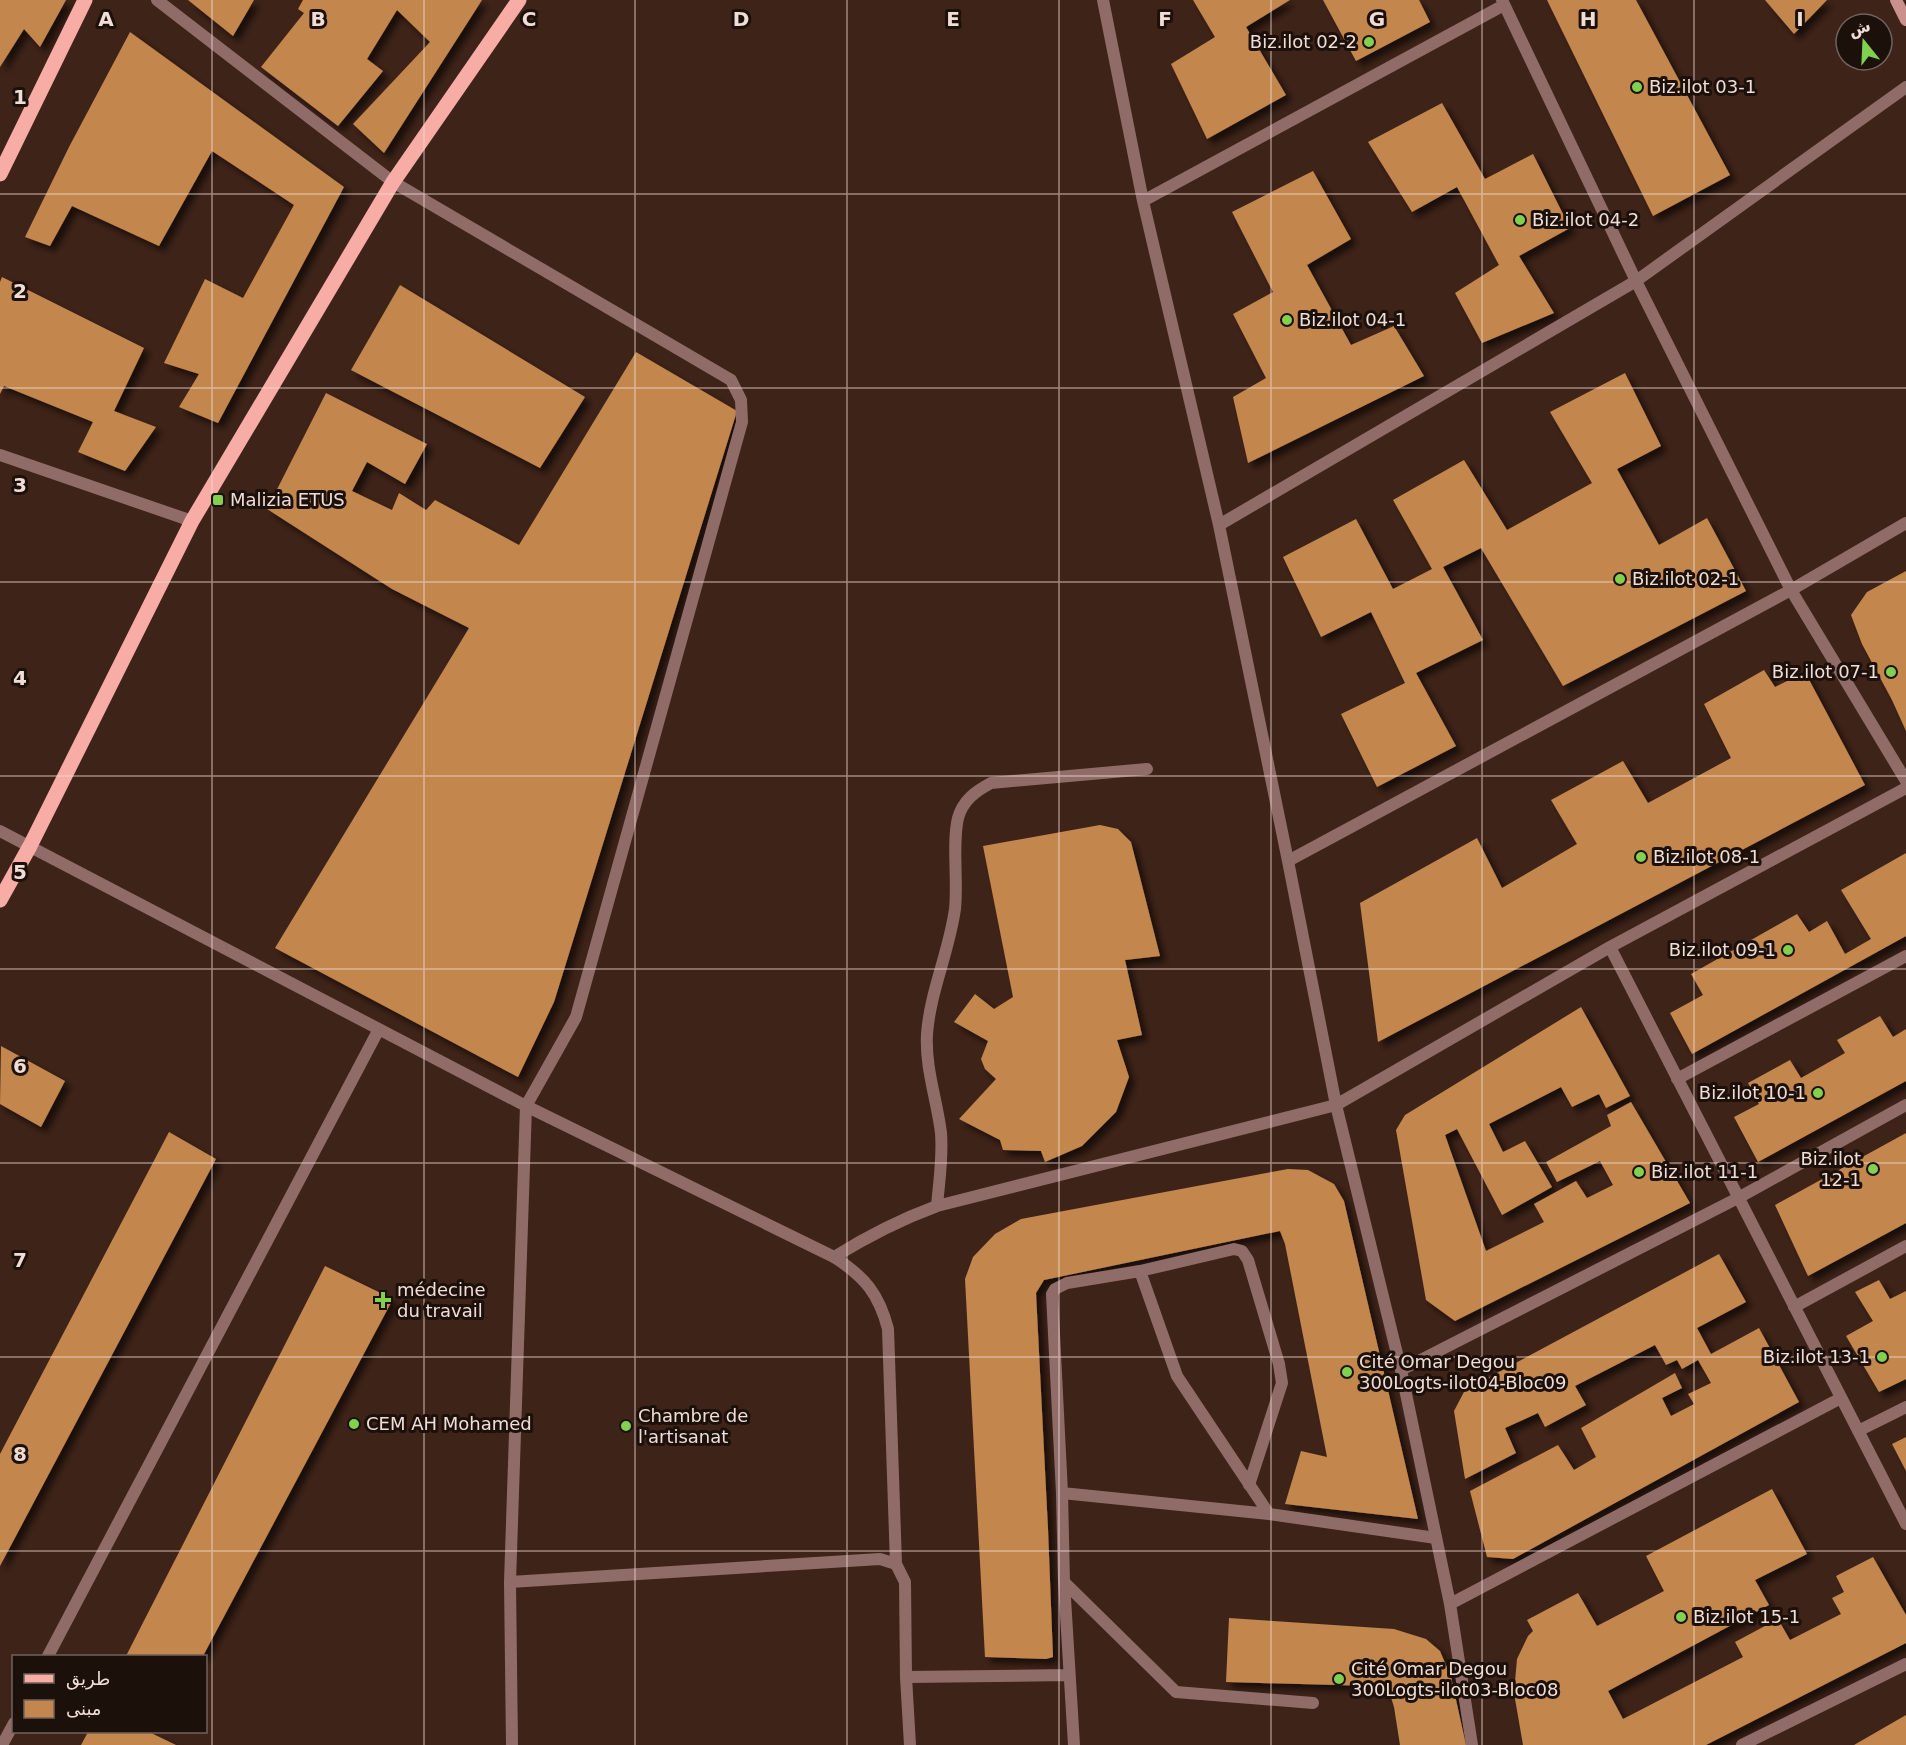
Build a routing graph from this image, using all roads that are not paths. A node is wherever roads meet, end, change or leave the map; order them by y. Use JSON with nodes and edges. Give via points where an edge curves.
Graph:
{"nodes":[{"id":1,"x":85,"y":0,"type":"edge"},
{"id":2,"x":157,"y":0,"type":"edge"},
{"id":3,"x":519,"y":0,"type":"edge"},
{"id":4,"x":1103,"y":0,"type":"edge"},
{"id":5,"x":1896,"y":0,"type":"edge"},
{"id":6,"x":1503,"y":3,"type":"edge"},
{"id":7,"x":1906,"y":20,"type":"edge"},
{"id":8,"x":1906,"y":87,"type":"edge"},
{"id":9,"x":0,"y":174,"type":"edge"},
{"id":10,"x":393,"y":182,"type":"junction"},
{"id":11,"x":1143,"y":201,"type":"junction"},
{"id":12,"x":1635,"y":281,"type":"junction"},
{"id":13,"x":0,"y":455,"type":"edge"},
{"id":14,"x":192,"y":521,"type":"junction"},
{"id":15,"x":1906,"y":523,"type":"edge"},
{"id":16,"x":1218,"y":525,"type":"junction"},
{"id":17,"x":1791,"y":590,"type":"junction"},
{"id":18,"x":1147,"y":769,"type":"dead end"},
{"id":19,"x":1906,"y":781,"type":"edge"},
{"id":20,"x":1906,"y":788,"type":"edge"},
{"id":21,"x":0,"y":831,"type":"edge"},
{"id":22,"x":30,"y":846,"type":"junction"},
{"id":23,"x":1288,"y":861,"type":"junction"},
{"id":24,"x":0,"y":900,"type":"edge"},
{"id":25,"x":1610,"y":947,"type":"junction"},
{"id":26,"x":1906,"y":956,"type":"edge"},
{"id":27,"x":379,"y":1029,"type":"junction"},
{"id":28,"x":1677,"y":1079,"type":"junction"},
{"id":29,"x":1336,"y":1105,"type":"junction"},
{"id":30,"x":1906,"y":1105,"type":"edge"},
{"id":31,"x":526,"y":1106,"type":"junction"},
{"id":32,"x":1738,"y":1198,"type":"junction"},
{"id":33,"x":937,"y":1206,"type":"junction"},
{"id":34,"x":1906,"y":1246,"type":"edge"},
{"id":35,"x":834,"y":1257,"type":"junction"},
{"id":36,"x":1140,"y":1271,"type":"junction"},
{"id":37,"x":1794,"y":1307,"type":"junction"},
{"id":38,"x":1401,"y":1370,"type":"junction"},
{"id":39,"x":1841,"y":1398,"type":"junction"},
{"id":40,"x":1906,"y":1407,"type":"edge"},
{"id":41,"x":1858,"y":1431,"type":"junction"},
{"id":42,"x":1249,"y":1485,"type":"junction"},
{"id":43,"x":1062,"y":1493,"type":"junction"},
{"id":44,"x":1269,"y":1514,"type":"junction"},
{"id":45,"x":1906,"y":1524,"type":"edge"},
{"id":46,"x":1436,"y":1538,"type":"junction"},
{"id":47,"x":896,"y":1564,"type":"junction"},
{"id":48,"x":510,"y":1582,"type":"junction"},
{"id":49,"x":1064,"y":1582,"type":"junction"},
{"id":50,"x":1450,"y":1604,"type":"junction"},
{"id":51,"x":49,"y":1655,"type":"edge"},
{"id":52,"x":1906,"y":1664,"type":"edge"},
{"id":53,"x":1069,"y":1675,"type":"junction"},
{"id":54,"x":906,"y":1677,"type":"junction"},
{"id":55,"x":1312,"y":1702,"type":"dead end"},
{"id":56,"x":12,"y":1727,"type":"edge"},
{"id":57,"x":2,"y":1745,"type":"edge"},
{"id":58,"x":512,"y":1745,"type":"edge"},
{"id":59,"x":910,"y":1745,"type":"edge"},
{"id":60,"x":1074,"y":1745,"type":"edge"},
{"id":61,"x":1472,"y":1745,"type":"edge"},
{"id":62,"x":1742,"y":1745,"type":"edge"}],
"edges":[{"from":1,"to":9,"type":"main road"},
{"from":2,"to":10,"type":"street"},
{"from":3,"to":10,"type":"main road"},
{"from":4,"to":11,"type":"street"},
{"from":5,"to":7,"type":"street"},
{"from":6,"to":11,"type":"street"},
{"from":6,"to":12,"type":"street"},
{"from":8,"to":12,"type":"street"},
{"from":10,"to":14,"type":"main road"},
{"from":10,"to":31,"type":"street","via":[[731,380],[741,400],[742,422],[576,1017]]},
{"from":11,"to":16,"type":"street"},
{"from":12,"to":16,"type":"street"},
{"from":12,"to":17,"type":"street"},
{"from":13,"to":14,"type":"street"},
{"from":14,"to":22,"type":"main road"},
{"from":15,"to":17,"type":"street"},
{"from":16,"to":23,"type":"street"},
{"from":17,"to":19,"type":"street"},
{"from":17,"to":23,"type":"street"},
{"from":18,"to":33,"type":"street","via":[[991,783],[965,803],[958,818],[952,929],[927,1034],[927,1060],[941,1136]]},
{"from":20,"to":25,"type":"street"},
{"from":21,"to":22,"type":"street"},
{"from":22,"to":24,"type":"main road"},
{"from":22,"to":27,"type":"street"},
{"from":23,"to":29,"type":"street"},
{"from":25,"to":28,"type":"street"},
{"from":25,"to":29,"type":"street"},
{"from":26,"to":28,"type":"street"},
{"from":27,"to":31,"type":"street"},
{"from":27,"to":51,"type":"street"},
{"from":28,"to":32,"type":"street"},
{"from":29,"to":33,"type":"street"},
{"from":29,"to":38,"type":"street"},
{"from":30,"to":32,"type":"street"},
{"from":31,"to":35,"type":"street"},
{"from":31,"to":48,"type":"street"},
{"from":32,"to":37,"type":"street"},
{"from":32,"to":38,"type":"street"},
{"from":33,"to":35,"type":"street","via":[[901,1219]]},
{"from":34,"to":37,"type":"street"},
{"from":35,"to":47,"type":"street","via":[[864,1279],[876,1294],[888,1329]]},
{"from":36,"to":42,"type":"street","via":[[1177,1376]]},
{"from":36,"to":42,"type":"street","via":[[1234,1249],[1242,1251],[1248,1260],[1282,1383]]},
{"from":36,"to":43,"type":"street","via":[[1067,1283],[1052,1294]]},
{"from":37,"to":39,"type":"street"},
{"from":38,"to":46,"type":"street"},
{"from":39,"to":41,"type":"street"},
{"from":39,"to":50,"type":"street"},
{"from":40,"to":41,"type":"street"},
{"from":41,"to":45,"type":"street"},
{"from":42,"to":44,"type":"street"},
{"from":43,"to":44,"type":"street"},
{"from":43,"to":49,"type":"street"},
{"from":44,"to":46,"type":"street"},
{"from":46,"to":50,"type":"street"},
{"from":47,"to":48,"type":"street","via":[[880,1559]]},
{"from":47,"to":54,"type":"street","via":[[905,1582]]},
{"from":48,"to":58,"type":"street"},
{"from":49,"to":53,"type":"street"},
{"from":49,"to":55,"type":"street","via":[[1176,1692]]},
{"from":50,"to":61,"type":"street"},
{"from":52,"to":62,"type":"street"},
{"from":53,"to":54,"type":"street"},
{"from":53,"to":60,"type":"street"},
{"from":54,"to":59,"type":"street"},
{"from":56,"to":57,"type":"street"}]}
